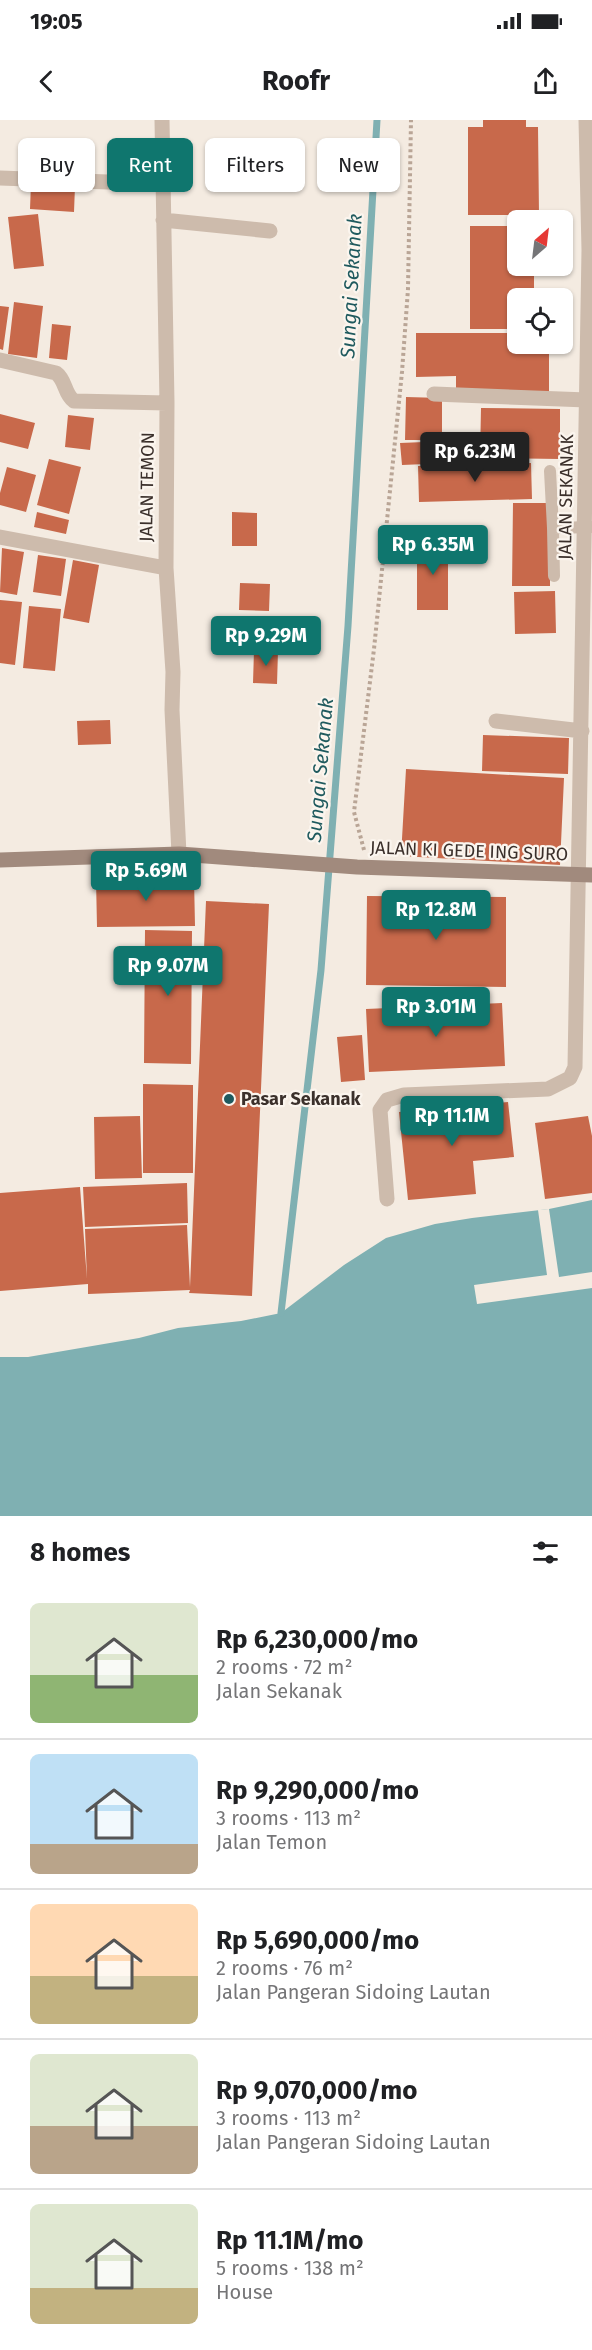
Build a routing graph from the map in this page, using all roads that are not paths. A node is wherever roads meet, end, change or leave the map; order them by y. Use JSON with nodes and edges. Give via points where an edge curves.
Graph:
{"nodes":[{"id":1,"x":162,"y":120,"type":"edge"},
{"id":2,"x":586,"y":120,"type":"edge"},
{"id":3,"x":162,"y":138,"type":"edge"},
{"id":4,"x":0,"y":178,"type":"edge"},
{"id":5,"x":107,"y":182,"type":"edge"},
{"id":6,"x":162,"y":192,"type":"edge"},
{"id":7,"x":163,"y":220,"type":"junction"},
{"id":8,"x":270,"y":231,"type":"dead end"},
{"id":9,"x":591,"y":250,"type":"edge"},
{"id":10,"x":0,"y":360,"type":"edge"},
{"id":11,"x":434,"y":394,"type":"dead end"},
{"id":12,"x":587,"y":400,"type":"junction"},
{"id":13,"x":168,"y":403,"type":"junction"},
{"id":14,"x":550,"y":471,"type":"dead end"},
{"id":15,"x":589,"y":527,"type":"edge"},
{"id":16,"x":552,"y":528,"type":"junction"},
{"id":17,"x":0,"y":537,"type":"edge"},
{"id":18,"x":166,"y":568,"type":"junction"},
{"id":19,"x":554,"y":576,"type":"dead end"},
{"id":20,"x":496,"y":721,"type":"dead end"},
{"id":21,"x":582,"y":731,"type":"junction"},
{"id":22,"x":179,"y":854,"type":"junction"},
{"id":23,"x":0,"y":860,"type":"edge"},
{"id":24,"x":586,"y":875,"type":"edge"},
{"id":25,"x":387,"y":1199,"type":"dead end"}],
"edges":[{"from":1,"to":3,"type":"street","name":"JALAN TEMON"},
{"from":2,"to":9,"type":"street","name":"JALAN SEKANAK"},
{"from":4,"to":5,"type":"street"},
{"from":6,"to":7,"type":"street","name":"JALAN TEMON"},
{"from":7,"to":8,"type":"street"},
{"from":7,"to":13,"type":"street","name":"JALAN TEMON"},
{"from":9,"to":12,"type":"street","name":"JALAN SEKANAK"},
{"from":10,"to":13,"type":"street","via":[[56,373],[74,401]]},
{"from":11,"to":12,"type":"street"},
{"from":12,"to":15,"type":"street","name":"JALAN SEKANAK"},
{"from":13,"to":18,"type":"street","name":"JALAN TEMON"},
{"from":14,"to":16,"type":"lane"},
{"from":15,"to":16,"type":"lane"},
{"from":15,"to":21,"type":"street","name":"JALAN SEKANAK"},
{"from":16,"to":19,"type":"lane"},
{"from":17,"to":18,"type":"street"},
{"from":18,"to":22,"type":"street","name":"JALAN TEMON"},
{"from":20,"to":21,"type":"street"},
{"from":21,"to":24,"type":"street","name":"JALAN SEKANAK"},
{"from":22,"to":23,"type":"street","name":"JALAN KI GEDE ING SURO"},
{"from":22,"to":24,"type":"street","name":"JALAN KI GEDE ING SURO","via":[[364,868]]},
{"from":24,"to":25,"type":"street","name":"JALAN SEKANAK","via":[[575,1067],[570,1078],[548,1089],[404,1095],[387,1100],[380,1110]]}]}
